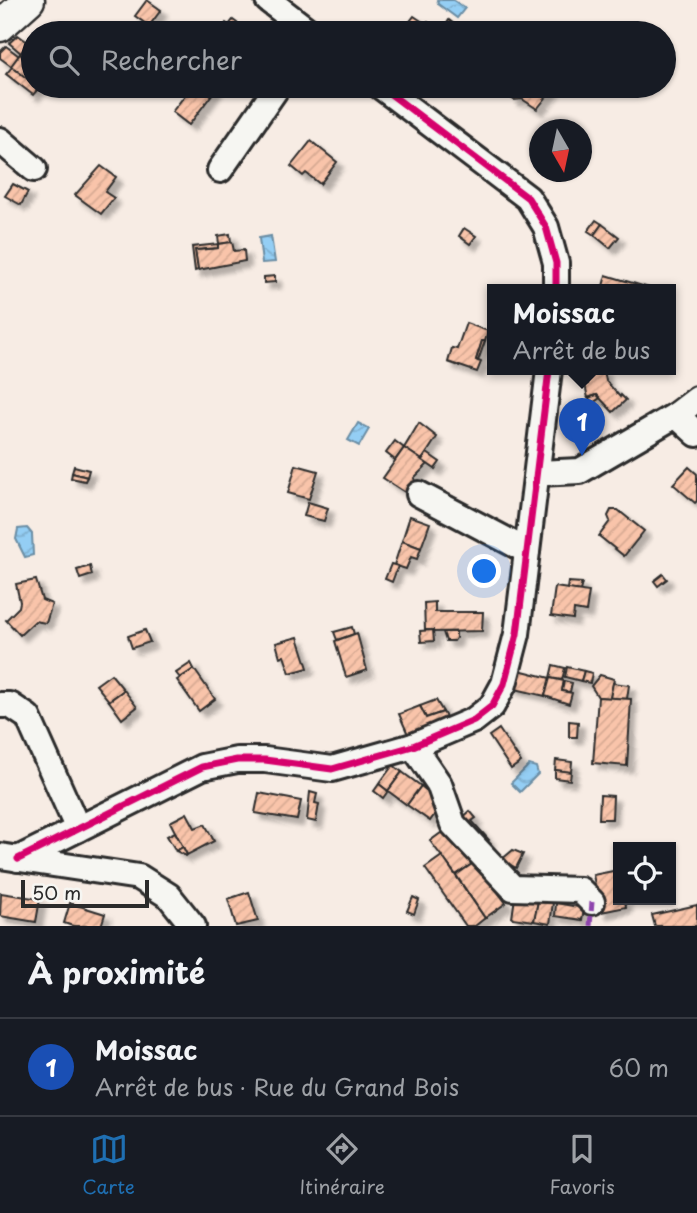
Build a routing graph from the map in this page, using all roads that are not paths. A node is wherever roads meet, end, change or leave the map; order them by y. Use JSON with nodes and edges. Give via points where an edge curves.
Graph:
{"nodes":[{"id":1,"x":29,"y":0,"type":"edge"},
{"id":2,"x":268,"y":0,"type":"edge"},
{"id":3,"x":296,"y":21,"type":"edge"},
{"id":4,"x":0,"y":26,"type":"edge"},
{"id":5,"x":270,"y":98,"type":"edge"},
{"id":6,"x":396,"y":98,"type":"edge"},
{"id":7,"x":0,"y":140,"type":"edge"},
{"id":8,"x":34,"y":169,"type":"dead end"},
{"id":9,"x":220,"y":170,"type":"dead end"},
{"id":10,"x":556,"y":284,"type":"edge"},
{"id":11,"x":548,"y":375,"type":"edge"},
{"id":12,"x":697,"y":399,"type":"edge"},
{"id":13,"x":676,"y":415,"type":"junction"},
{"id":14,"x":697,"y":433,"type":"edge"},
{"id":15,"x":538,"y":473,"type":"junction"},
{"id":16,"x":419,"y":494,"type":"dead end"},
{"id":17,"x":527,"y":551,"type":"junction"},
{"id":18,"x":0,"y":705,"type":"edge"},
{"id":19,"x":414,"y":746,"type":"junction"},
{"id":20,"x":78,"y":829,"type":"junction"},
{"id":21,"x":9,"y":858,"type":"edge"},
{"id":22,"x":592,"y":902,"type":"dead end"},
{"id":23,"x":193,"y":926,"type":"edge"}],
"edges":[{"from":1,"to":4,"type":"main road"},
{"from":2,"to":3,"type":"street"},
{"from":5,"to":9,"type":"street"},
{"from":6,"to":10,"type":"street","via":[[528,198],[546,227],[556,263]]},
{"from":7,"to":8,"type":"street"},
{"from":11,"to":15,"type":"street"},
{"from":12,"to":13,"type":"street"},
{"from":13,"to":14,"type":"street"},
{"from":13,"to":15,"type":"street","via":[[580,471]]},
{"from":15,"to":17,"type":"street"},
{"from":16,"to":17,"type":"street"},
{"from":17,"to":19,"type":"street","via":[[517,634],[504,684],[492,706],[474,720]]},
{"from":18,"to":20,"type":"street","via":[[10,705],[28,717]]},
{"from":19,"to":20,"type":"street","via":[[332,769],[246,760],[202,767]]},
{"from":19,"to":22,"type":"street","via":[[439,784],[453,824],[513,888],[580,890]]},
{"from":20,"to":21,"type":"street"},
{"from":21,"to":23,"type":"street","via":[[139,877],[169,896]]}]}
